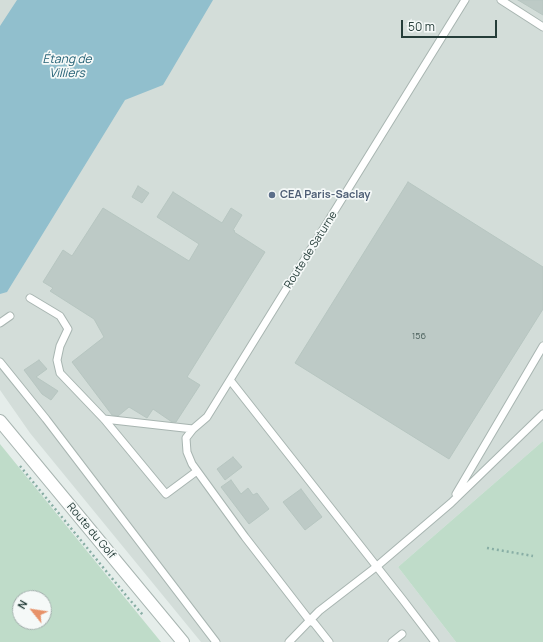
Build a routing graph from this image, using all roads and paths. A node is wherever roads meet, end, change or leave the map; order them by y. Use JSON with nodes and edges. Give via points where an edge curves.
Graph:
{"nodes":[{"id":1,"x":465,"y":0,"type":"edge"},
{"id":2,"x":501,"y":0,"type":"edge"},
{"id":3,"x":543,"y":27,"type":"edge"},
{"id":4,"x":30,"y":298,"type":"dead end"},
{"id":5,"x":10,"y":316,"type":"dead end"},
{"id":6,"x":0,"y":323,"type":"edge"},
{"id":7,"x":543,"y":346,"type":"edge"},
{"id":8,"x":0,"y":356,"type":"edge"},
{"id":9,"x":0,"y":362,"type":"edge"},
{"id":10,"x":230,"y":380,"type":"junction"},
{"id":11,"x":543,"y":414,"type":"edge"},
{"id":12,"x":104,"y":419,"type":"junction"},
{"id":13,"x":0,"y":421,"type":"edge"},
{"id":14,"x":193,"y":429,"type":"junction"},
{"id":15,"x":197,"y":471,"type":"junction"},
{"id":16,"x":451,"y":502,"type":"junction"},
{"id":17,"x":487,"y":548,"type":"dead end"},
{"id":18,"x":533,"y":556,"type":"dead end"},
{"id":19,"x":376,"y":566,"type":"junction"},
{"id":20,"x":310,"y":621,"type":"junction"},
{"id":21,"x":402,"y":634,"type":"dead end"},
{"id":22,"x":183,"y":642,"type":"edge"},
{"id":23,"x":216,"y":642,"type":"edge"},
{"id":24,"x":289,"y":642,"type":"edge"},
{"id":25,"x":329,"y":642,"type":"edge"},
{"id":26,"x":392,"y":642,"type":"edge"},
{"id":27,"x":435,"y":642,"type":"edge"}],
"edges":[{"from":1,"to":10,"type":"lane","name":"Route de Saturne"},
{"from":2,"to":3,"type":"lane"},
{"from":4,"to":12,"type":"lane","via":[[60,316],[68,330],[56,360],[60,373]]},
{"from":5,"to":6,"type":"lane"},
{"from":7,"to":16,"type":"lane"},
{"from":8,"to":9,"type":"lane","via":[[3,360]]},
{"from":9,"to":23,"type":"lane"},
{"from":10,"to":14,"type":"lane","name":"Route de Saturne","via":[[207,417]]},
{"from":10,"to":19,"type":"lane"},
{"from":11,"to":16,"type":"lane"},
{"from":12,"to":14,"type":"lane"},
{"from":12,"to":15,"type":"lane","via":[[166,494]]},
{"from":13,"to":22,"type":"street","name":"Route du Golf"},
{"from":14,"to":15,"type":"lane","via":[[186,438],[187,452]]},
{"from":15,"to":20,"type":"lane"},
{"from":16,"to":19,"type":"lane"},
{"from":17,"to":18,"type":"path"},
{"from":19,"to":20,"type":"lane"},
{"from":19,"to":27,"type":"lane"},
{"from":20,"to":24,"type":"lane"},
{"from":20,"to":25,"type":"lane"},
{"from":21,"to":26,"type":"lane"}]}
